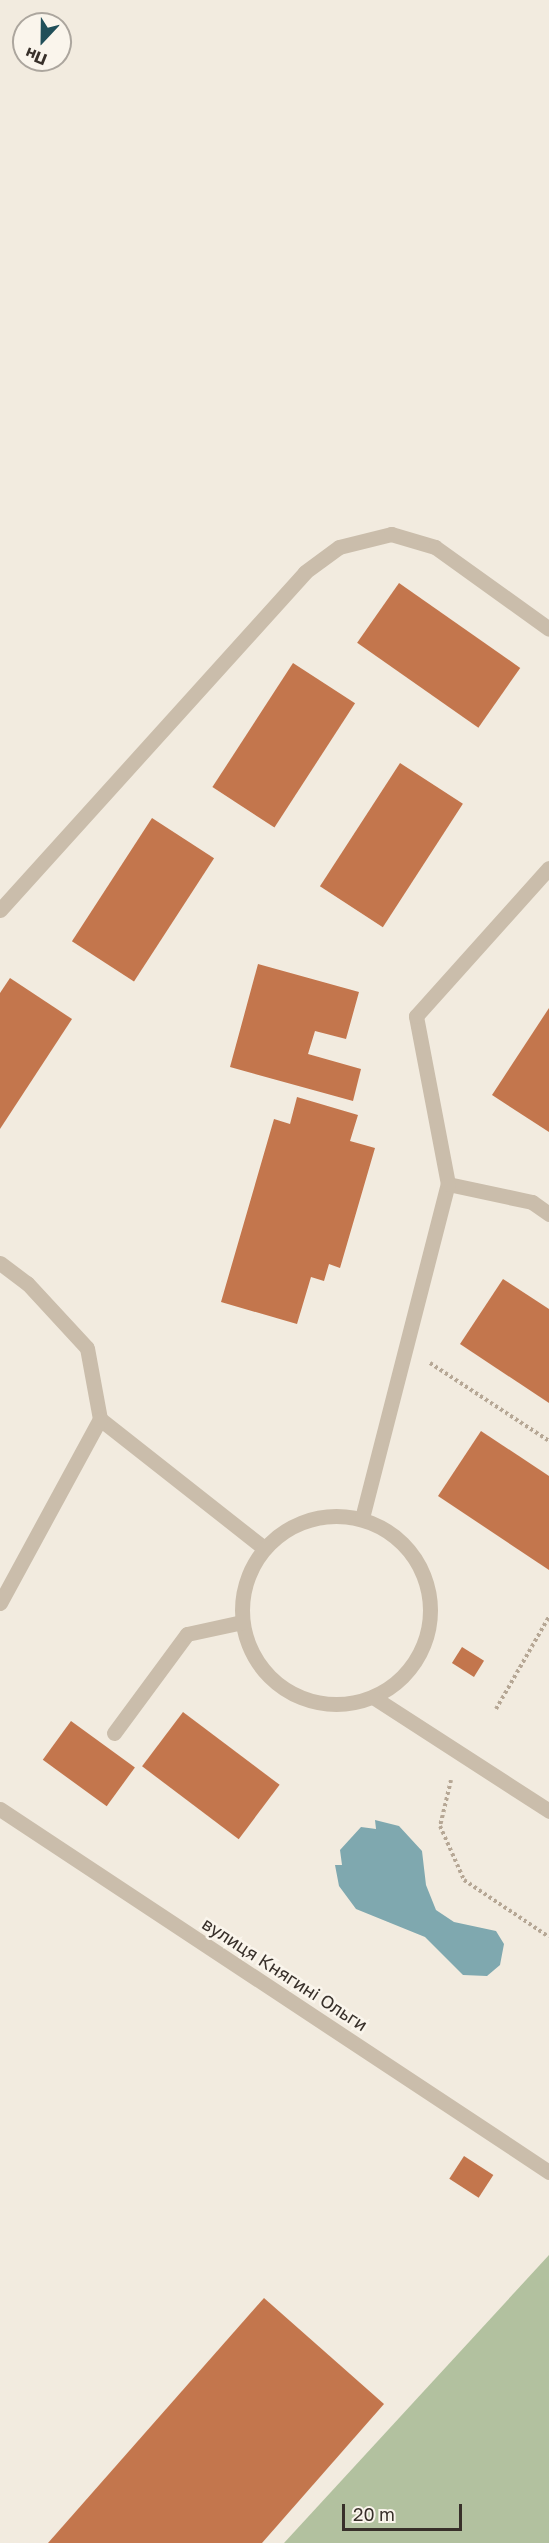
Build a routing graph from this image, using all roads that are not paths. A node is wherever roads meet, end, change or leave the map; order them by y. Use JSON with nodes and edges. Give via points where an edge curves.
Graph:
{"nodes":[{"id":1,"x":549,"y":629,"type":"edge"},
{"id":2,"x":549,"y":868,"type":"edge"},
{"id":3,"x":0,"y":910,"type":"edge"},
{"id":4,"x":448,"y":1184,"type":"junction"},
{"id":5,"x":549,"y":1214,"type":"edge"},
{"id":6,"x":0,"y":1263,"type":"edge"},
{"id":7,"x":100,"y":1419,"type":"junction"},
{"id":8,"x":362,"y":1518,"type":"junction"},
{"id":9,"x":264,"y":1548,"type":"junction"},
{"id":10,"x":0,"y":1603,"type":"edge"},
{"id":11,"x":242,"y":1622,"type":"junction"},
{"id":12,"x":373,"y":1697,"type":"junction"},
{"id":13,"x":114,"y":1733,"type":"dead end"},
{"id":14,"x":0,"y":1809,"type":"edge"},
{"id":15,"x":549,"y":1811,"type":"edge"},
{"id":16,"x":549,"y":2172,"type":"edge"}],
"edges":[{"from":1,"to":3,"type":"street","via":[[435,547],[391,534],[339,548],[305,572]]},
{"from":2,"to":4,"type":"street","via":[[416,1016]]},
{"from":4,"to":5,"type":"street","via":[[532,1202]]},
{"from":4,"to":8,"type":"street"},
{"from":6,"to":7,"type":"street","via":[[27,1283],[87,1348]]},
{"from":7,"to":9,"type":"street"},
{"from":7,"to":10,"type":"street"},
{"from":8,"to":9,"type":"street","via":[[309,1518],[284,1530]]},
{"from":8,"to":12,"type":"street","via":[[386,1529],[407,1547],[422,1569],[430,1595],[430,1622],[423,1648],[394,1685]]},
{"from":9,"to":11,"type":"street","via":[[244,1588]]},
{"from":11,"to":12,"type":"street","via":[[252,1654],[282,1687],[303,1699],[327,1704]]},
{"from":11,"to":13,"type":"street","via":[[187,1634]]},
{"from":12,"to":15,"type":"street"},
{"from":14,"to":16,"type":"street","name":"вулиця Княгині Ольги"}]}
